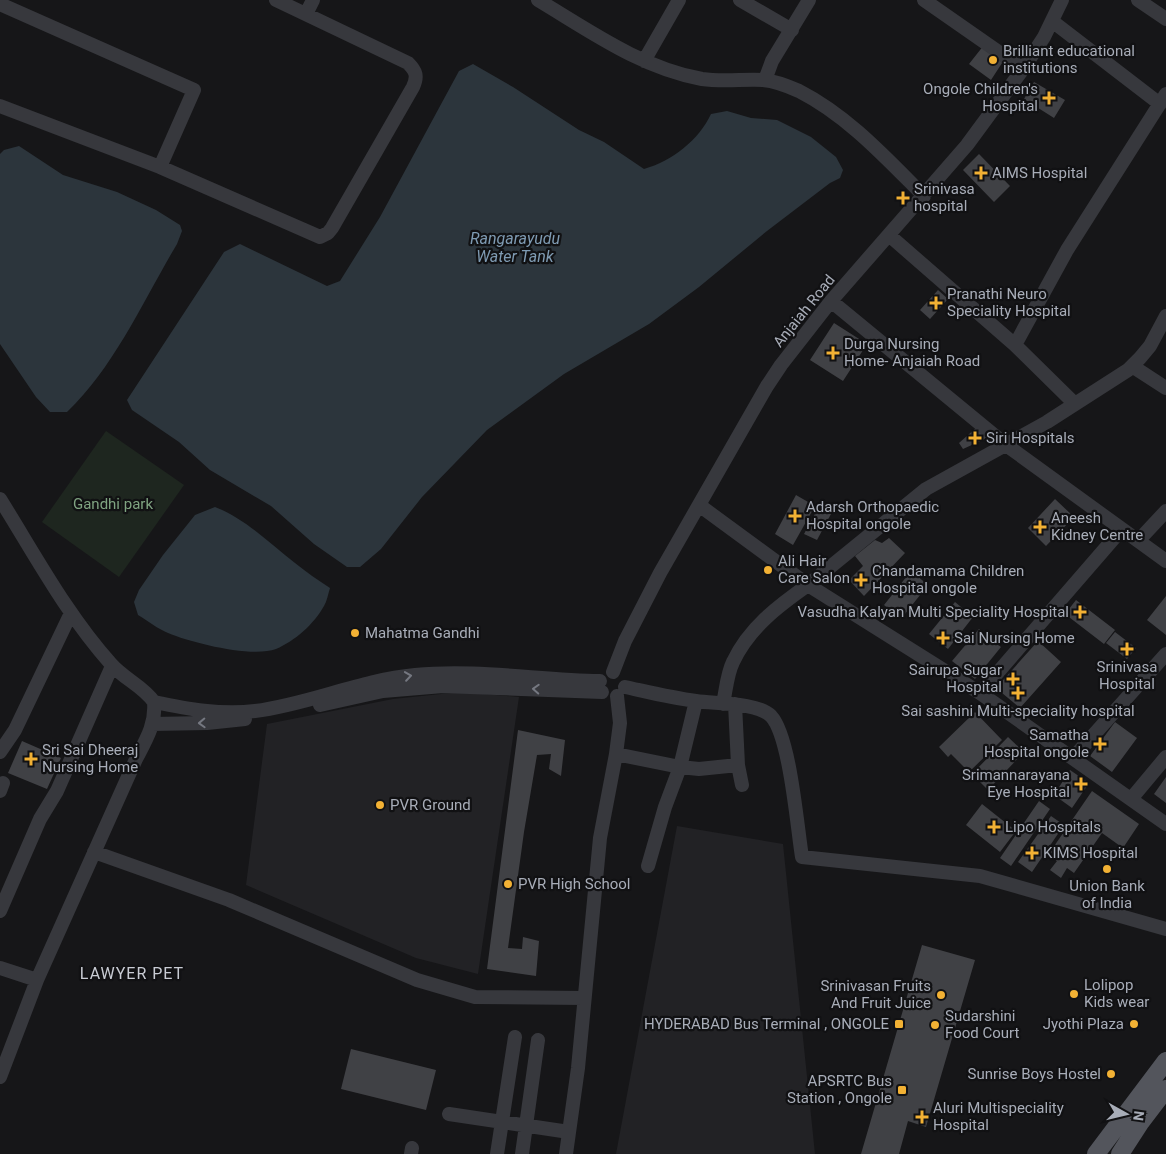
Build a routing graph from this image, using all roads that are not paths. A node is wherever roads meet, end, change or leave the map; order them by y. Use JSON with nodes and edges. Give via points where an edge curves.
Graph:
{"nodes":[{"id":1,"x":276,"y":0,"type":"edge"},
{"id":2,"x":313,"y":0,"type":"edge"},
{"id":3,"x":538,"y":0,"type":"edge"},
{"id":4,"x":679,"y":0,"type":"edge"},
{"id":5,"x":740,"y":0,"type":"edge"},
{"id":6,"x":809,"y":0,"type":"edge"},
{"id":7,"x":924,"y":0,"type":"edge"},
{"id":8,"x":1138,"y":0,"type":"edge"},
{"id":9,"x":1057,"y":2,"type":"edge"},
{"id":10,"x":0,"y":4,"type":"edge"},
{"id":11,"x":942,"y":5,"type":"edge"},
{"id":12,"x":306,"y":14,"type":"junction"},
{"id":13,"x":1166,"y":18,"type":"edge"},
{"id":14,"x":1052,"y":21,"type":"junction"},
{"id":15,"x":792,"y":30,"type":"junction"},
{"id":16,"x":644,"y":61,"type":"junction"},
{"id":17,"x":1023,"y":69,"type":"junction"},
{"id":18,"x":765,"y":80,"type":"junction"},
{"id":19,"x":1163,"y":99,"type":"edge"},
{"id":20,"x":0,"y":106,"type":"edge"},
{"id":21,"x":160,"y":167,"type":"junction"},
{"id":22,"x":924,"y":196,"type":"junction"},
{"id":23,"x":890,"y":236,"type":"junction"},
{"id":24,"x":831,"y":301,"type":"junction"},
{"id":25,"x":1166,"y":316,"type":"edge"},
{"id":26,"x":1015,"y":346,"type":"junction"},
{"id":27,"x":1132,"y":366,"type":"junction"},
{"id":28,"x":1166,"y":388,"type":"edge"},
{"id":29,"x":1075,"y":404,"type":"junction"},
{"id":30,"x":1006,"y":445,"type":"junction"},
{"id":31,"x":0,"y":499,"type":"edge"},
{"id":32,"x":699,"y":505,"type":"junction"},
{"id":33,"x":1166,"y":511,"type":"edge"},
{"id":34,"x":1122,"y":529,"type":"junction"},
{"id":35,"x":1138,"y":541,"type":"junction"},
{"id":36,"x":1166,"y":561,"type":"edge"},
{"id":37,"x":808,"y":585,"type":"junction"},
{"id":38,"x":71,"y":613,"type":"junction"},
{"id":39,"x":1166,"y":654,"type":"edge"},
{"id":40,"x":112,"y":666,"type":"junction"},
{"id":41,"x":613,"y":672,"type":"junction"},
{"id":42,"x":601,"y":687,"type":"junction"},
{"id":43,"x":621,"y":692,"type":"junction"},
{"id":44,"x":980,"y":693,"type":"junction"},
{"id":45,"x":696,"y":701,"type":"junction"},
{"id":46,"x":154,"y":702,"type":"junction"},
{"id":47,"x":729,"y":704,"type":"junction"},
{"id":48,"x":152,"y":724,"type":"junction"},
{"id":49,"x":2,"y":746,"type":"edge"},
{"id":50,"x":616,"y":754,"type":"junction"},
{"id":51,"x":1166,"y":757,"type":"edge"},
{"id":52,"x":1073,"y":758,"type":"junction"},
{"id":53,"x":738,"y":765,"type":"junction"},
{"id":54,"x":680,"y":767,"type":"junction"},
{"id":55,"x":742,"y":785,"type":"dead end"},
{"id":56,"x":1131,"y":799,"type":"junction"},
{"id":57,"x":1166,"y":824,"type":"edge"},
{"id":58,"x":94,"y":852,"type":"junction"},
{"id":59,"x":648,"y":866,"type":"dead end"},
{"id":60,"x":0,"y":910,"type":"edge"},
{"id":61,"x":1166,"y":929,"type":"edge"},
{"id":62,"x":0,"y":968,"type":"edge"},
{"id":63,"x":37,"y":980,"type":"junction"},
{"id":64,"x":584,"y":998,"type":"junction"},
{"id":65,"x":515,"y":1037,"type":"dead end"},
{"id":66,"x":538,"y":1040,"type":"dead end"},
{"id":67,"x":1166,"y":1061,"type":"edge"},
{"id":68,"x":0,"y":1077,"type":"edge"},
{"id":69,"x":1166,"y":1089,"type":"edge"},
{"id":70,"x":449,"y":1114,"type":"dead end"},
{"id":71,"x":502,"y":1122,"type":"junction"},
{"id":72,"x":527,"y":1126,"type":"junction"},
{"id":73,"x":569,"y":1132,"type":"junction"},
{"id":74,"x":1123,"y":1153,"type":"edge"},
{"id":75,"x":497,"y":1154,"type":"edge"},
{"id":76,"x":522,"y":1154,"type":"edge"},
{"id":77,"x":566,"y":1154,"type":"edge"},
{"id":78,"x":1096,"y":1154,"type":"edge"}],
"edges":[{"from":1,"to":12,"type":"street"},
{"from":2,"to":12,"type":"street"},
{"from":3,"to":16,"type":"street"},
{"from":4,"to":16,"type":"street"},
{"from":5,"to":15,"type":"street"},
{"from":6,"to":15,"type":"street"},
{"from":7,"to":11,"type":"street"},
{"from":8,"to":13,"type":"street"},
{"from":9,"to":14,"type":"street","name":"Anjaiah Road"},
{"from":10,"to":21,"type":"street","via":[[194,90]]},
{"from":11,"to":17,"type":"street"},
{"from":12,"to":21,"type":"street","via":[[408,63],[416,74],[413,87],[328,233],[320,237],[313,235]]},
{"from":14,"to":17,"type":"street","name":"Anjaiah Road"},
{"from":14,"to":19,"type":"street"},
{"from":15,"to":18,"type":"street","via":[[772,61]]},
{"from":16,"to":18,"type":"street","via":[[703,79]]},
{"from":17,"to":22,"type":"street","name":"Anjaiah Road","via":[[967,145]]},
{"from":18,"to":22,"type":"street","via":[[798,91],[846,122]]},
{"from":19,"to":26,"type":"street","via":[[1068,250]]},
{"from":20,"to":21,"type":"street"},
{"from":22,"to":23,"type":"street","name":"Anjaiah Road"},
{"from":23,"to":24,"type":"street","name":"Anjaiah Road"},
{"from":23,"to":26,"type":"street"},
{"from":24,"to":30,"type":"street"},
{"from":24,"to":32,"type":"street","name":"Anjaiah Road","via":[[767,386]]},
{"from":25,"to":27,"type":"street","via":[[1150,346]]},
{"from":26,"to":29,"type":"street"},
{"from":27,"to":28,"type":"street"},
{"from":27,"to":29,"type":"street"},
{"from":29,"to":30,"type":"street"},
{"from":30,"to":34,"type":"street"},
{"from":30,"to":37,"type":"street","via":[[926,489]]},
{"from":31,"to":38,"type":"street"},
{"from":32,"to":37,"type":"street"},
{"from":32,"to":41,"type":"street","name":"Anjaiah Road","via":[[625,640]]},
{"from":33,"to":35,"type":"street"},
{"from":34,"to":35,"type":"street"},
{"from":34,"to":44,"type":"street"},
{"from":35,"to":36,"type":"street"},
{"from":37,"to":44,"type":"street"},
{"from":37,"to":47,"type":"street","via":[[747,637],[732,664]]},
{"from":38,"to":40,"type":"street"},
{"from":38,"to":49,"type":"street","via":[[15,730]]},
{"from":39,"to":52,"type":"street"},
{"from":40,"to":46,"type":"street"},
{"from":40,"to":60,"type":"street"},
{"from":41,"to":42,"type":"street","via":[[608,672]]},
{"from":41,"to":43,"type":"street","via":[[623,677]]},
{"from":42,"to":43,"type":"street","via":[[609,697]]},
{"from":46,"to":42,"type":"street","one_way":true,"via":[[205,712],[255,711],[393,678],[452,673]]},
{"from":42,"to":48,"type":"street","one_way":true,"via":[[443,686],[383,691],[252,719]]},
{"from":43,"to":45,"type":"street"},
{"from":43,"to":50,"type":"street"},
{"from":44,"to":52,"type":"street"},
{"from":45,"to":47,"type":"street"},
{"from":45,"to":54,"type":"street"},
{"from":46,"to":48,"type":"street"},
{"from":47,"to":53,"type":"street"},
{"from":47,"to":61,"type":"street","via":[[760,710],[770,715],[779,728],[787,756],[802,857],[980,876]]},
{"from":48,"to":58,"type":"street"},
{"from":50,"to":54,"type":"street"},
{"from":50,"to":64,"type":"street","via":[[600,838]]},
{"from":51,"to":56,"type":"street"},
{"from":52,"to":56,"type":"street"},
{"from":53,"to":54,"type":"street","via":[[699,769]]},
{"from":53,"to":55,"type":"street"},
{"from":54,"to":59,"type":"street"},
{"from":56,"to":57,"type":"street"},
{"from":58,"to":63,"type":"street"},
{"from":58,"to":64,"type":"street","via":[[229,900],[417,980],[474,997]]},
{"from":62,"to":63,"type":"street"},
{"from":63,"to":68,"type":"street"},
{"from":64,"to":73,"type":"street"},
{"from":65,"to":71,"type":"street"},
{"from":66,"to":72,"type":"street"},
{"from":67,"to":78,"type":"main road"},
{"from":69,"to":74,"type":"main road","via":[[1140,1123]]},
{"from":70,"to":71,"type":"street"},
{"from":71,"to":72,"type":"street"},
{"from":71,"to":75,"type":"street"},
{"from":72,"to":73,"type":"street"},
{"from":72,"to":76,"type":"street"},
{"from":73,"to":77,"type":"street"}]}
